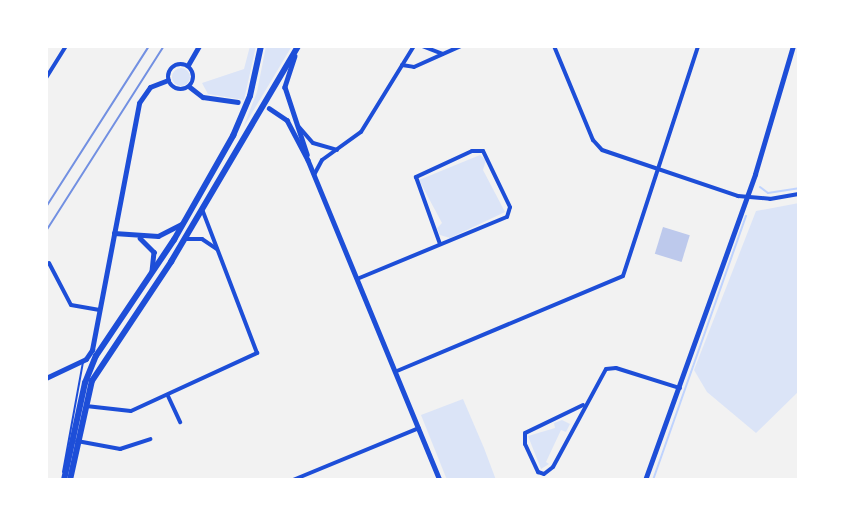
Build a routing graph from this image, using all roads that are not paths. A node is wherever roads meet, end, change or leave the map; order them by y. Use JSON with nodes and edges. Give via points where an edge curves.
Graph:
{"nodes":[{"id":1,"x":66,"y":46,"type":"edge"},
{"id":2,"x":199,"y":46,"type":"edge"},
{"id":3,"x":261,"y":46,"type":"edge"},
{"id":4,"x":299,"y":46,"type":"edge"},
{"id":5,"x":414,"y":46,"type":"edge"},
{"id":6,"x":422,"y":46,"type":"edge"},
{"id":7,"x":461,"y":46,"type":"edge"},
{"id":8,"x":554,"y":46,"type":"edge"},
{"id":9,"x":698,"y":46,"type":"edge"},
{"id":10,"x":793,"y":46,"type":"edge"},
{"id":11,"x":443,"y":54,"type":"junction"},
{"id":12,"x":188,"y":65,"type":"junction"},
{"id":13,"x":402,"y":65,"type":"junction"},
{"id":14,"x":46,"y":78,"type":"edge"},
{"id":15,"x":168,"y":80,"type":"junction"},
{"id":16,"x":190,"y":87,"type":"junction"},
{"id":17,"x":238,"y":102,"type":"dead end"},
{"id":18,"x":269,"y":108,"type":"dead end"},
{"id":19,"x":299,"y":127,"type":"junction"},
{"id":20,"x":337,"y":150,"type":"junction"},
{"id":21,"x":308,"y":160,"type":"junction"},
{"id":22,"x":660,"y":170,"type":"junction"},
{"id":23,"x":314,"y":175,"type":"junction"},
{"id":24,"x":799,"y":194,"type":"edge"},
{"id":25,"x":747,"y":197,"type":"junction"},
{"id":26,"x":202,"y":209,"type":"junction"},
{"id":27,"x":184,"y":223,"type":"junction"},
{"id":28,"x":114,"y":233,"type":"junction"},
{"id":29,"x":139,"y":238,"type":"junction"},
{"id":30,"x":185,"y":239,"type":"junction"},
{"id":31,"x":440,"y":244,"type":"junction"},
{"id":32,"x":217,"y":249,"type":"junction"},
{"id":33,"x":49,"y":263,"type":"dead end"},
{"id":34,"x":152,"y":271,"type":"junction"},
{"id":35,"x":358,"y":279,"type":"junction"},
{"id":36,"x":100,"y":310,"type":"junction"},
{"id":37,"x":82,"y":361,"type":"junction"},
{"id":38,"x":397,"y":371,"type":"junction"},
{"id":39,"x":46,"y":378,"type":"edge"},
{"id":40,"x":680,"y":388,"type":"junction"},
{"id":41,"x":168,"y":396,"type":"junction"},
{"id":42,"x":583,"y":404,"type":"junction"},
{"id":43,"x":84,"y":406,"type":"junction"},
{"id":44,"x":180,"y":422,"type":"dead end"},
{"id":45,"x":419,"y":428,"type":"junction"},
{"id":46,"x":150,"y":439,"type":"dead end"},
{"id":47,"x":77,"y":441,"type":"junction"},
{"id":48,"x":63,"y":480,"type":"edge"},
{"id":49,"x":70,"y":480,"type":"edge"},
{"id":50,"x":293,"y":480,"type":"edge"},
{"id":51,"x":440,"y":480,"type":"edge"},
{"id":52,"x":645,"y":480,"type":"edge"}],
"edges":[{"from":1,"to":14,"type":"street"},
{"from":2,"to":12,"type":"street"},
{"from":3,"to":27,"type":"main road","via":[[242,116]]},
{"from":4,"to":19,"type":"street","via":[[284,87]]},
{"from":4,"to":26,"type":"main road"},
{"from":5,"to":13,"type":"street"},
{"from":6,"to":11,"type":"street"},
{"from":7,"to":11,"type":"street"},
{"from":8,"to":22,"type":"street","via":[[598,147]]},
{"from":9,"to":22,"type":"street"},
{"from":10,"to":25,"type":"main road"},
{"from":11,"to":13,"type":"street","via":[[414,67]]},
{"from":12,"to":15,"type":"street","via":[[172,67]]},
{"from":12,"to":16,"type":"street","via":[[194,75]]},
{"from":13,"to":20,"type":"street","via":[[361,132]]},
{"from":15,"to":16,"type":"street","via":[[176,89]]},
{"from":15,"to":28,"type":"street","via":[[150,87],[139,103]]},
{"from":16,"to":17,"type":"street","via":[[203,97]]},
{"from":18,"to":21,"type":"street","via":[[287,120]]},
{"from":19,"to":20,"type":"street","via":[[313,143]]},
{"from":19,"to":21,"type":"street"},
{"from":20,"to":23,"type":"street","via":[[322,160]]},
{"from":21,"to":23,"type":"street"},
{"from":22,"to":25,"type":"street"},
{"from":22,"to":38,"type":"street","via":[[623,276]]},
{"from":23,"to":35,"type":"street"},
{"from":24,"to":25,"type":"street"},
{"from":25,"to":40,"type":"main road"},
{"from":26,"to":30,"type":"main road"},
{"from":26,"to":32,"type":"street"},
{"from":27,"to":29,"type":"street","via":[[158,236]]},
{"from":27,"to":34,"type":"main road"},
{"from":28,"to":29,"type":"street"},
{"from":28,"to":36,"type":"street"},
{"from":29,"to":34,"type":"street","via":[[154,252]]},
{"from":30,"to":32,"type":"street","via":[[202,239]]},
{"from":30,"to":43,"type":"main road","via":[[92,381]]},
{"from":31,"to":31,"type":"street","via":[[508,214],[510,207],[483,152],[472,152],[416,177]]},
{"from":31,"to":35,"type":"street"},
{"from":32,"to":41,"type":"street","via":[[258,354]]},
{"from":33,"to":36,"type":"street","via":[[71,304]]},
{"from":34,"to":48,"type":"main road","via":[[106,337],[87,376]]},
{"from":35,"to":38,"type":"street"},
{"from":36,"to":37,"type":"street","via":[[92,350]]},
{"from":37,"to":39,"type":"street"},
{"from":37,"to":48,"type":"lane","via":[[84,368]]},
{"from":38,"to":45,"type":"street"},
{"from":40,"to":42,"type":"street","via":[[610,367],[597,379]]},
{"from":40,"to":52,"type":"main road"},
{"from":41,"to":43,"type":"street","via":[[126,412]]},
{"from":41,"to":44,"type":"street"},
{"from":42,"to":42,"type":"street","via":[[553,466],[544,474],[538,472],[525,444],[525,433]]},
{"from":43,"to":47,"type":"main road"},
{"from":45,"to":50,"type":"street"},
{"from":45,"to":51,"type":"street"},
{"from":46,"to":47,"type":"street","via":[[120,449]]},
{"from":47,"to":49,"type":"main road"}]}
